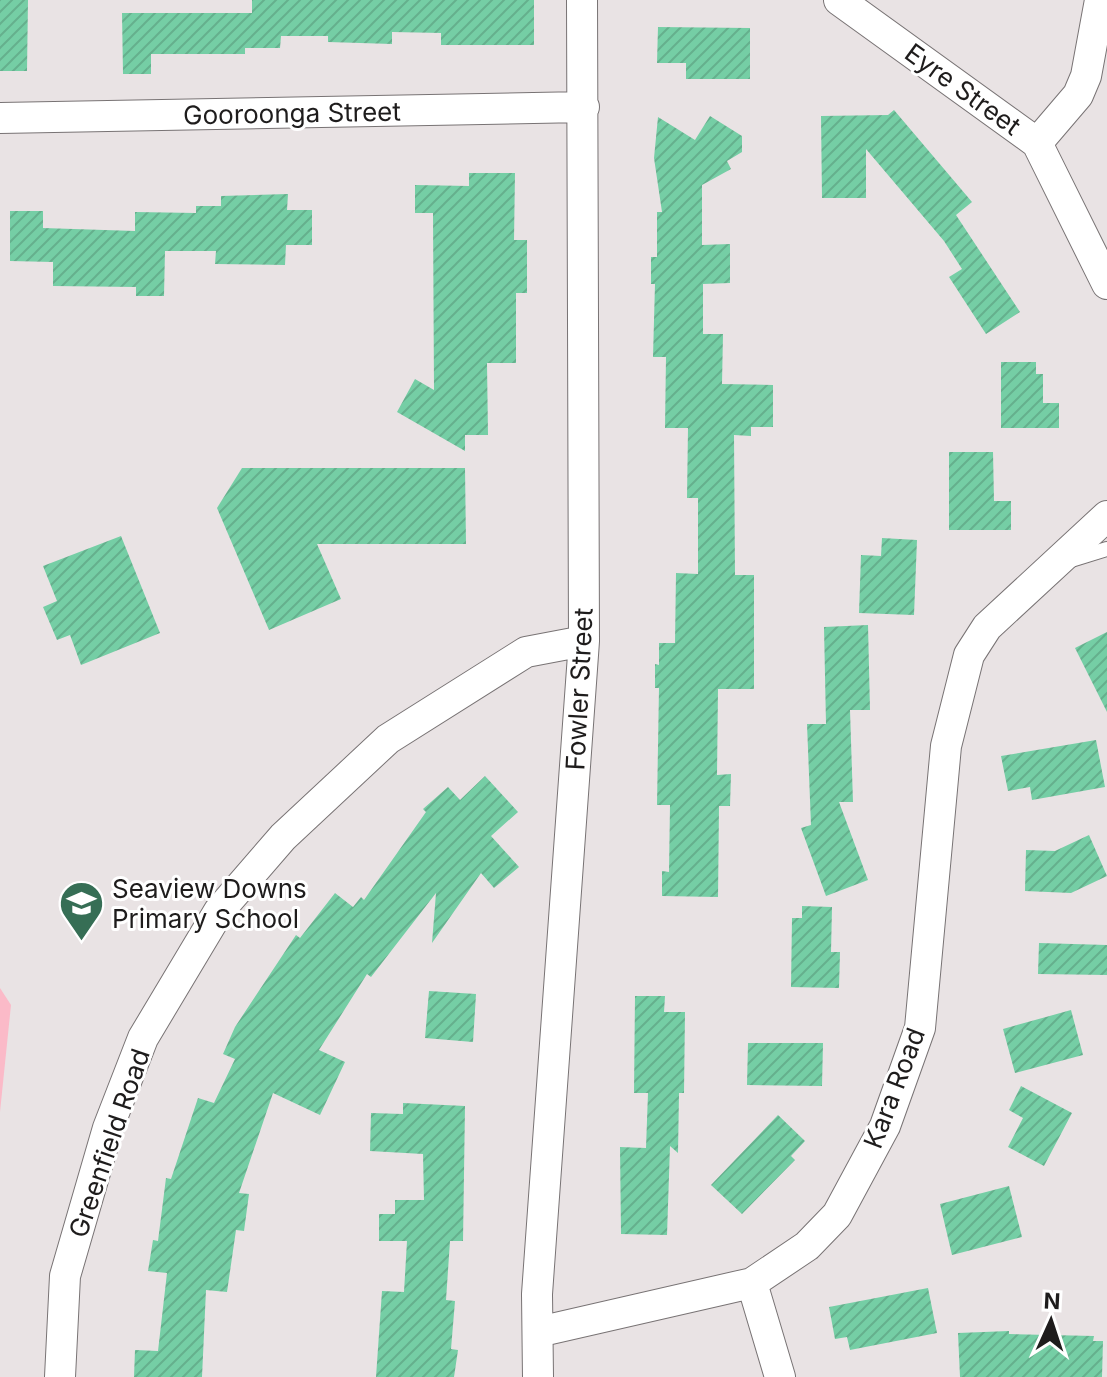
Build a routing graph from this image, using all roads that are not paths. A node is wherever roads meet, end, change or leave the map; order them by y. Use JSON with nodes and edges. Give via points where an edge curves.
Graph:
{"nodes":[{"id":1,"x":582,"y":0,"type":"edge"},
{"id":2,"x":839,"y":0,"type":"edge"},
{"id":3,"x":1100,"y":0,"type":"edge"},
{"id":4,"x":584,"y":107,"type":"junction"},
{"id":5,"x":0,"y":118,"type":"edge"},
{"id":6,"x":1037,"y":143,"type":"junction"},
{"id":7,"x":1107,"y":284,"type":"edge"},
{"id":8,"x":1107,"y":516,"type":"edge"},
{"id":9,"x":1107,"y":549,"type":"edge"},
{"id":10,"x":1052,"y":565,"type":"junction"},
{"id":11,"x":584,"y":641,"type":"junction"},
{"id":12,"x":752,"y":1283,"type":"junction"},
{"id":13,"x":538,"y":1332,"type":"junction"},
{"id":14,"x":60,"y":1377,"type":"edge"},
{"id":15,"x":538,"y":1377,"type":"edge"},
{"id":16,"x":780,"y":1377,"type":"edge"}],
"edges":[{"from":1,"to":4,"type":"street","name":"Fowler Street"},
{"from":2,"to":6,"type":"street","name":"Eyre Street"},
{"from":3,"to":6,"type":"street","via":[[1078,95]]},
{"from":4,"to":5,"type":"street","name":"Gooroonga Street"},
{"from":4,"to":11,"type":"street","name":"Fowler Street"},
{"from":6,"to":7,"type":"street","name":"Eyre Street"},
{"from":8,"to":10,"type":"street","name":"Kara Road"},
{"from":9,"to":10,"type":"lane","name":"Kara Road"},
{"from":10,"to":12,"type":"street","name":"Kara Road","via":[[987,627],[960,681],[946,746],[920,1028],[885,1126],[837,1215],[807,1246]]},
{"from":11,"to":13,"type":"street","name":"Fowler Street"},
{"from":11,"to":14,"type":"street","name":"Greenfield Road","via":[[526,652],[388,739],[283,837],[219,911],[143,1038],[108,1128],[65,1276]]},
{"from":12,"to":13,"type":"street","name":"Kara Road"},
{"from":12,"to":16,"type":"street"},
{"from":13,"to":15,"type":"street","name":"Fowler Street"}]}
